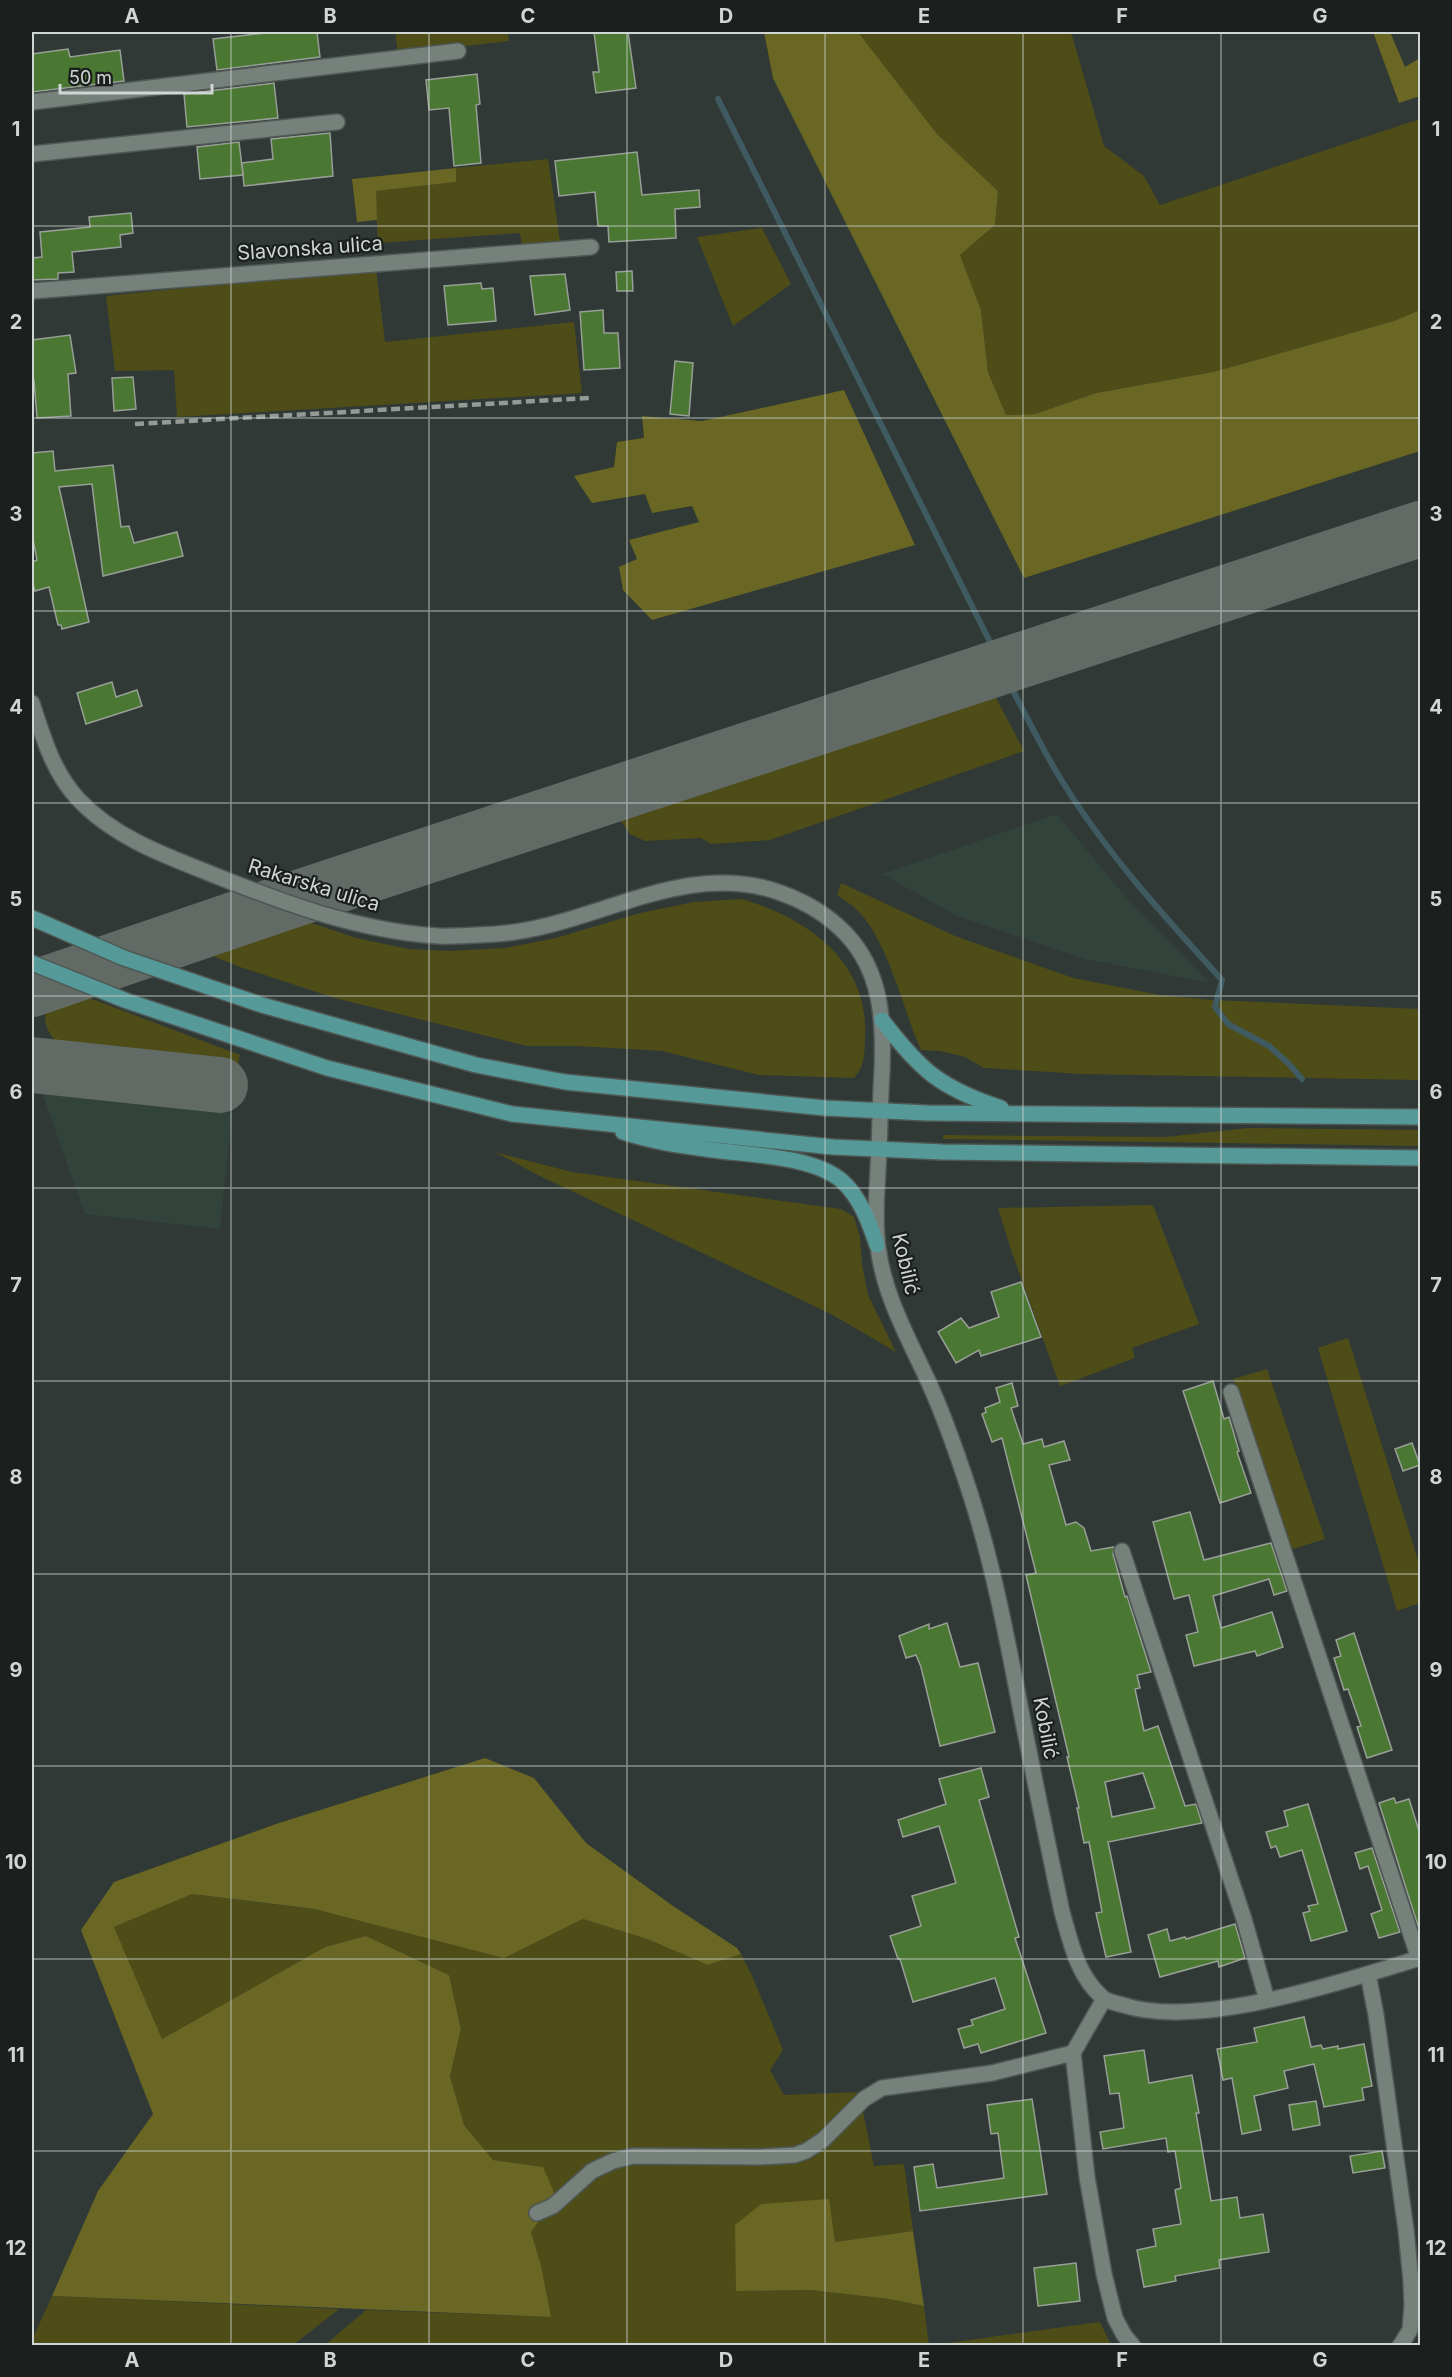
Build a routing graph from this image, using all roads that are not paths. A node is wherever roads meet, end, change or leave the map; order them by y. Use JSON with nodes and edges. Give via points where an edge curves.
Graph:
{"nodes":[{"id":1,"x":458,"y":51,"type":"dead end"},
{"id":2,"x":32,"y":102,"type":"edge"},
{"id":3,"x":337,"y":122,"type":"dead end"},
{"id":4,"x":32,"y":154,"type":"edge"},
{"id":5,"x":591,"y":247,"type":"dead end"},
{"id":6,"x":32,"y":291,"type":"edge"},
{"id":7,"x":32,"y":703,"type":"edge"},
{"id":8,"x":32,"y":918,"type":"edge"},
{"id":9,"x":32,"y":963,"type":"edge"},
{"id":10,"x":882,"y":1020,"type":"junction"},
{"id":11,"x":880,"y":1110,"type":"junction"},
{"id":12,"x":1012,"y":1112,"type":"junction"},
{"id":13,"x":1420,"y":1117,"type":"edge"},
{"id":14,"x":597,"y":1124,"type":"junction"},
{"id":15,"x":879,"y":1149,"type":"junction"},
{"id":16,"x":1420,"y":1158,"type":"edge"},
{"id":17,"x":877,"y":1245,"type":"junction"},
{"id":18,"x":1231,"y":1392,"type":"dead end"},
{"id":19,"x":1122,"y":1551,"type":"dead end"},
{"id":20,"x":1420,"y":1958,"type":"edge"},
{"id":21,"x":1368,"y":1974,"type":"junction"},
{"id":22,"x":1104,"y":1999,"type":"junction"},
{"id":23,"x":1267,"y":2000,"type":"junction"},
{"id":24,"x":1072,"y":2053,"type":"junction"},
{"id":25,"x":537,"y":2213,"type":"dead end"},
{"id":26,"x":1133,"y":2346,"type":"edge"},
{"id":27,"x":1400,"y":2346,"type":"edge"}],
"edges":[{"from":1,"to":2,"type":"street"},
{"from":3,"to":4,"type":"street"},
{"from":5,"to":6,"type":"street","name":"Slavonska ulica"},
{"from":7,"to":10,"type":"street","name":"Rakarska ulica","via":[[45,745],[68,787],[93,814],[114,830],[161,854],[254,891],[362,925],[439,936],[502,934],[550,925],[699,884],[767,887],[818,910],[849,937],[866,959],[880,999]]},
{"from":8,"to":11,"type":"main road","via":[[124,958],[262,1005],[476,1065],[574,1083]]},
{"from":9,"to":14,"type":"main road","via":[[127,1001],[327,1068],[512,1114]]},
{"from":10,"to":11,"type":"street","name":"Kobilić"},
{"from":10,"to":12,"type":"main road","via":[[908,1055],[932,1077],[968,1097]]},
{"from":11,"to":12,"type":"main road"},
{"from":11,"to":15,"type":"street","name":"Kobilić"},
{"from":12,"to":13,"type":"main road"},
{"from":14,"to":15,"type":"main road","via":[[833,1148]]},
{"from":14,"to":17,"type":"main road","via":[[644,1140],[776,1157],[821,1169],[850,1190]]},
{"from":15,"to":16,"type":"main road"},
{"from":15,"to":17,"type":"street","name":"Kobilić"},
{"from":17,"to":22,"type":"street","name":"Kobilić","via":[[893,1304],[940,1408],[980,1526],[1001,1605],[1062,1912],[1086,1979]]},
{"from":18,"to":20,"type":"street"},
{"from":19,"to":23,"type":"street","via":[[1245,1919]]},
{"from":20,"to":21,"type":"street"},
{"from":21,"to":23,"type":"street"},
{"from":21,"to":27,"type":"street","via":[[1411,2281],[1410,2330]]},
{"from":22,"to":23,"type":"street","via":[[1158,2012],[1211,2010]]},
{"from":22,"to":24,"type":"street"},
{"from":24,"to":25,"type":"street","via":[[992,2073],[882,2088],[864,2099],[824,2140],[795,2155],[633,2156],[613,2161],[591,2171],[554,2206]]},
{"from":24,"to":26,"type":"street","via":[[1104,2274],[1115,2318]]}]}
